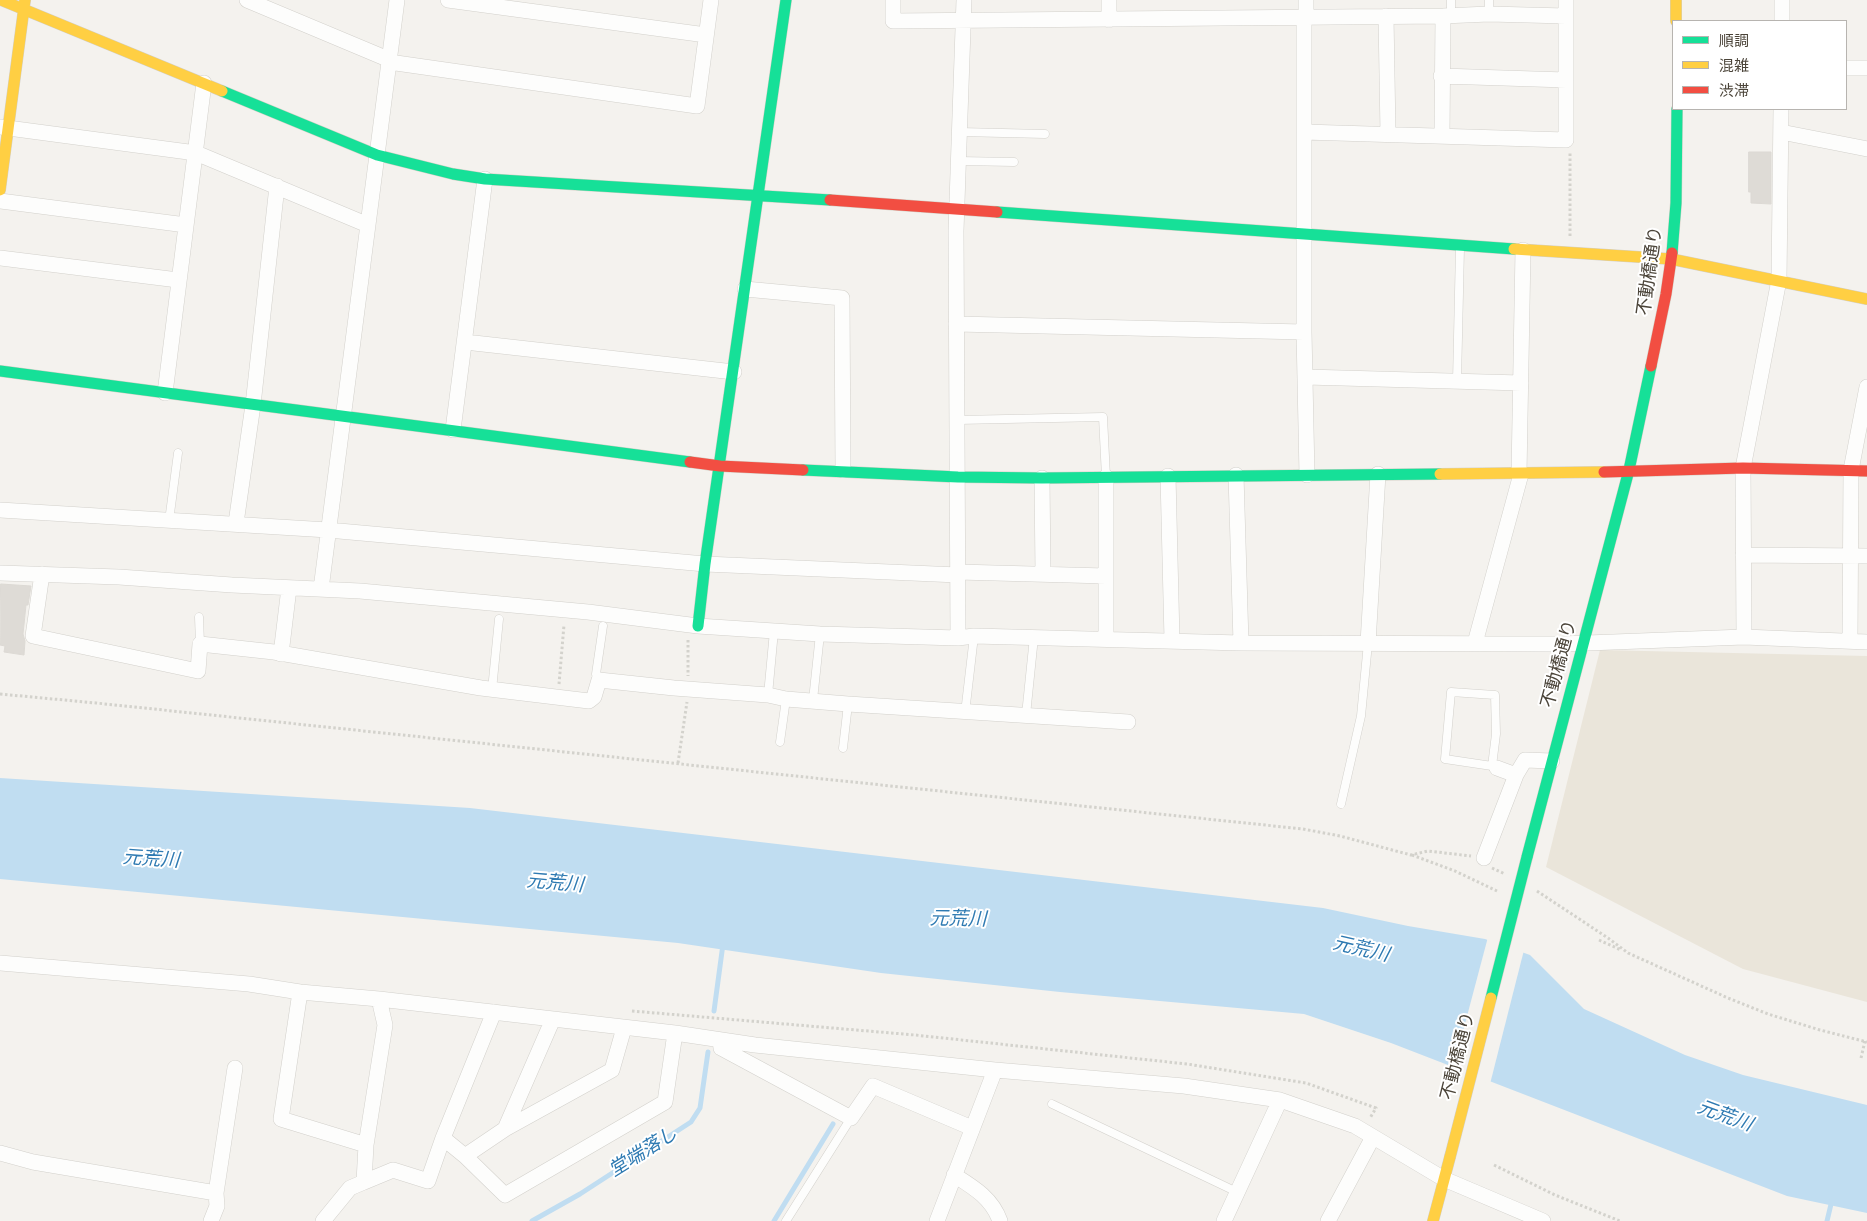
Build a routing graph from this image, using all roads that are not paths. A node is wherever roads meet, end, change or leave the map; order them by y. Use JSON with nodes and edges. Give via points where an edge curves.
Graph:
{"nodes":[{"id":1,"x":1,"y":0,"type":"edge"},
{"id":2,"x":247,"y":0,"type":"edge"},
{"id":3,"x":397,"y":0,"type":"edge"},
{"id":4,"x":448,"y":0,"type":"edge"},
{"id":5,"x":711,"y":0,"type":"edge"},
{"id":6,"x":786,"y":0,"type":"edge"},
{"id":7,"x":893,"y":0,"type":"edge"},
{"id":8,"x":964,"y":0,"type":"edge"},
{"id":9,"x":1109,"y":0,"type":"edge"},
{"id":10,"x":1306,"y":0,"type":"edge"},
{"id":11,"x":1451,"y":0,"type":"edge"},
{"id":12,"x":1566,"y":0,"type":"edge"},
{"id":13,"x":1676,"y":0,"type":"edge"},
{"id":14,"x":1782,"y":0,"type":"edge"},
{"id":15,"x":24,"y":4,"type":"edge"},
{"id":16,"x":1489,"y":7,"type":"edge"},
{"id":17,"x":1386,"y":16,"type":"junction"},
{"id":18,"x":1447,"y":16,"type":"junction"},
{"id":19,"x":1566,"y":16,"type":"junction"},
{"id":20,"x":1305,"y":17,"type":"junction"},
{"id":21,"x":1109,"y":20,"type":"junction"},
{"id":22,"x":1676,"y":20,"type":"edge"},
{"id":23,"x":1782,"y":20,"type":"edge"},
{"id":24,"x":963,"y":21,"type":"junction"},
{"id":25,"x":706,"y":35,"type":"junction"},
{"id":26,"x":389,"y":61,"type":"junction"},
{"id":27,"x":1847,"y":68,"type":"edge"},
{"id":28,"x":1867,"y":68,"type":"edge"},
{"id":29,"x":1441,"y":76,"type":"junction"},
{"id":30,"x":1566,"y":80,"type":"junction"},
{"id":31,"x":204,"y":84,"type":"junction"},
{"id":32,"x":1677,"y":110,"type":"edge"},
{"id":33,"x":1781,"y":110,"type":"edge"},
{"id":34,"x":4,"y":127,"type":"edge"},
{"id":35,"x":960,"y":132,"type":"junction"},
{"id":36,"x":1304,"y":132,"type":"junction"},
{"id":37,"x":1781,"y":132,"type":"junction"},
{"id":38,"x":1045,"y":134,"type":"dead end"},
{"id":39,"x":1388,"y":134,"type":"junction"},
{"id":40,"x":1442,"y":136,"type":"junction"},
{"id":41,"x":1867,"y":149,"type":"edge"},
{"id":42,"x":196,"y":153,"type":"junction"},
{"id":43,"x":377,"y":155,"type":"junction"},
{"id":44,"x":959,"y":161,"type":"junction"},
{"id":45,"x":1014,"y":162,"type":"dead end"},
{"id":46,"x":485,"y":179,"type":"junction"},
{"id":47,"x":277,"y":186,"type":"junction"},
{"id":48,"x":0,"y":190,"type":"edge"},
{"id":49,"x":758,"y":195,"type":"junction"},
{"id":50,"x":0,"y":201,"type":"edge"},
{"id":51,"x":957,"y":210,"type":"junction"},
{"id":52,"x":186,"y":225,"type":"junction"},
{"id":53,"x":368,"y":225,"type":"junction"},
{"id":54,"x":1305,"y":234,"type":"junction"},
{"id":55,"x":1460,"y":246,"type":"junction"},
{"id":56,"x":1523,"y":250,"type":"junction"},
{"id":57,"x":0,"y":258,"type":"edge"},
{"id":58,"x":1671,"y":260,"type":"junction"},
{"id":59,"x":178,"y":280,"type":"junction"},
{"id":60,"x":1779,"y":280,"type":"junction"},
{"id":61,"x":745,"y":289,"type":"junction"},
{"id":62,"x":1867,"y":299,"type":"edge"},
{"id":63,"x":956,"y":324,"type":"junction"},
{"id":64,"x":1304,"y":332,"type":"junction"},
{"id":65,"x":465,"y":342,"type":"junction"},
{"id":66,"x":0,"y":371,"type":"edge"},
{"id":67,"x":734,"y":372,"type":"junction"},
{"id":68,"x":1306,"y":376,"type":"junction"},
{"id":69,"x":1457,"y":381,"type":"junction"},
{"id":70,"x":1521,"y":383,"type":"junction"},
{"id":71,"x":1867,"y":387,"type":"edge"},
{"id":72,"x":165,"y":393,"type":"junction"},
{"id":73,"x":253,"y":405,"type":"junction"},
{"id":74,"x":343,"y":417,"type":"junction"},
{"id":75,"x":958,"y":420,"type":"junction"},
{"id":76,"x":453,"y":430,"type":"junction"},
{"id":77,"x":178,"y":453,"type":"dead end"},
{"id":78,"x":720,"y":466,"type":"junction"},
{"id":79,"x":1743,"y":468,"type":"junction"},
{"id":80,"x":842,"y":470,"type":"junction"},
{"id":81,"x":1629,"y":470,"type":"junction"},
{"id":82,"x":1851,"y":470,"type":"junction"},
{"id":83,"x":1867,"y":470,"type":"edge"},
{"id":84,"x":1378,"y":474,"type":"junction"},
{"id":85,"x":1520,"y":474,"type":"junction"},
{"id":86,"x":1236,"y":475,"type":"junction"},
{"id":87,"x":1307,"y":475,"type":"junction"},
{"id":88,"x":958,"y":476,"type":"junction"},
{"id":89,"x":1106,"y":476,"type":"junction"},
{"id":90,"x":1168,"y":476,"type":"junction"},
{"id":91,"x":1042,"y":478,"type":"junction"},
{"id":92,"x":0,"y":510,"type":"edge"},
{"id":93,"x":169,"y":520,"type":"junction"},
{"id":94,"x":236,"y":524,"type":"junction"},
{"id":95,"x":328,"y":530,"type":"junction"},
{"id":96,"x":1743,"y":555,"type":"junction"},
{"id":97,"x":1851,"y":556,"type":"junction"},
{"id":98,"x":1867,"y":556,"type":"edge"},
{"id":99,"x":705,"y":564,"type":"junction"},
{"id":100,"x":0,"y":573,"type":"edge"},
{"id":101,"x":42,"y":574,"type":"junction"},
{"id":102,"x":958,"y":574,"type":"junction"},
{"id":103,"x":1043,"y":574,"type":"junction"},
{"id":104,"x":1106,"y":576,"type":"junction"},
{"id":105,"x":289,"y":588,"type":"junction"},
{"id":106,"x":321,"y":589,"type":"junction"},
{"id":107,"x":199,"y":617,"type":"dead end"},
{"id":108,"x":499,"y":618,"type":"dead end"},
{"id":109,"x":603,"y":626,"type":"dead end"},
{"id":110,"x":698,"y":626,"type":"junction"},
{"id":111,"x":774,"y":631,"type":"junction"},
{"id":112,"x":820,"y":634,"type":"junction"},
{"id":113,"x":974,"y":636,"type":"junction"},
{"id":114,"x":1034,"y":637,"type":"junction"},
{"id":115,"x":1744,"y":637,"type":"junction"},
{"id":116,"x":958,"y":638,"type":"junction"},
{"id":117,"x":1106,"y":639,"type":"junction"},
{"id":118,"x":1172,"y":640,"type":"junction"},
{"id":119,"x":1850,"y":641,"type":"junction"},
{"id":120,"x":1867,"y":642,"type":"edge"},
{"id":121,"x":1241,"y":643,"type":"junction"},
{"id":122,"x":1368,"y":643,"type":"junction"},
{"id":123,"x":1476,"y":643,"type":"junction"},
{"id":124,"x":1583,"y":643,"type":"junction"},
{"id":125,"x":200,"y":644,"type":"junction"},
{"id":126,"x":281,"y":654,"type":"junction"},
{"id":127,"x":598,"y":682,"type":"junction"},
{"id":128,"x":492,"y":690,"type":"junction"},
{"id":129,"x":768,"y":695,"type":"junction"},
{"id":130,"x":786,"y":699,"type":"junction"},
{"id":131,"x":813,"y":700,"type":"junction"},
{"id":132,"x":848,"y":704,"type":"junction"},
{"id":133,"x":966,"y":713,"type":"junction"},
{"id":134,"x":1026,"y":715,"type":"junction"},
{"id":135,"x":1128,"y":722,"type":"dead end"},
{"id":136,"x":780,"y":742,"type":"dead end"},
{"id":137,"x":843,"y":748,"type":"dead end"},
{"id":138,"x":1552,"y":761,"type":"junction"},
{"id":139,"x":1494,"y":766,"type":"junction"},
{"id":140,"x":1516,"y":775,"type":"junction"},
{"id":141,"x":1340,"y":804,"type":"dead end"},
{"id":142,"x":1484,"y":858,"type":"road end"},
{"id":143,"x":0,"y":963,"type":"edge"},
{"id":144,"x":300,"y":992,"type":"junction"},
{"id":145,"x":379,"y":999,"type":"junction"},
{"id":146,"x":399,"y":1002,"type":"junction"},
{"id":147,"x":494,"y":1012,"type":"junction"},
{"id":148,"x":553,"y":1019,"type":"junction"},
{"id":149,"x":385,"y":1025,"type":"junction"},
{"id":150,"x":624,"y":1028,"type":"junction"},
{"id":151,"x":675,"y":1033,"type":"junction"},
{"id":152,"x":720,"y":1040,"type":"junction"},
{"id":153,"x":235,"y":1068,"type":"dead end"},
{"id":154,"x":995,"y":1070,"type":"junction"},
{"id":155,"x":1280,"y":1100,"type":"junction"},
{"id":156,"x":1052,"y":1104,"type":"dead end"},
{"id":157,"x":850,"y":1118,"type":"junction"},
{"id":158,"x":972,"y":1128,"type":"junction"},
{"id":159,"x":505,"y":1129,"type":"junction"},
{"id":160,"x":1373,"y":1137,"type":"junction"},
{"id":161,"x":443,"y":1138,"type":"junction"},
{"id":162,"x":366,"y":1145,"type":"junction"},
{"id":163,"x":0,"y":1153,"type":"edge"},
{"id":164,"x":465,"y":1156,"type":"junction"},
{"id":165,"x":954,"y":1175,"type":"junction"},
{"id":166,"x":1444,"y":1179,"type":"junction"},
{"id":167,"x":364,"y":1182,"type":"junction"},
{"id":168,"x":1237,"y":1192,"type":"junction"},
{"id":169,"x":216,"y":1193,"type":"junction"},
{"id":170,"x":211,"y":1221,"type":"edge"},
{"id":171,"x":323,"y":1221,"type":"edge"},
{"id":172,"x":786,"y":1221,"type":"edge"},
{"id":173,"x":936,"y":1221,"type":"edge"},
{"id":174,"x":1000,"y":1221,"type":"edge"},
{"id":175,"x":1224,"y":1221,"type":"edge"},
{"id":176,"x":1328,"y":1221,"type":"edge"},
{"id":177,"x":1433,"y":1221,"type":"edge"},
{"id":178,"x":1543,"y":1221,"type":"edge"}],
"edges":[{"from":1,"to":15,"type":"street"},
{"from":2,"to":26,"type":"street"},
{"from":3,"to":26,"type":"street"},
{"from":4,"to":25,"type":"street"},
{"from":5,"to":25,"type":"street"},
{"from":6,"to":49,"type":"street"},
{"from":7,"to":24,"type":"street","via":[[893,21]]},
{"from":8,"to":24,"type":"street"},
{"from":9,"to":21,"type":"street"},
{"from":10,"to":20,"type":"street"},
{"from":11,"to":18,"type":"lane"},
{"from":12,"to":19,"type":"street"},
{"from":13,"to":22,"type":"street"},
{"from":14,"to":23,"type":"street"},
{"from":15,"to":31,"type":"street"},
{"from":15,"to":34,"type":"street"},
{"from":16,"to":18,"type":"street"},
{"from":16,"to":19,"type":"street"},
{"from":17,"to":18,"type":"street"},
{"from":17,"to":20,"type":"street"},
{"from":17,"to":39,"type":"street"},
{"from":18,"to":29,"type":"street"},
{"from":19,"to":30,"type":"street"},
{"from":20,"to":21,"type":"street"},
{"from":20,"to":36,"type":"street"},
{"from":21,"to":24,"type":"street"},
{"from":24,"to":35,"type":"street"},
{"from":25,"to":26,"type":"street","via":[[697,106]]},
{"from":26,"to":43,"type":"street"},
{"from":27,"to":28,"type":"street"},
{"from":29,"to":30,"type":"street"},
{"from":29,"to":40,"type":"street"},
{"from":30,"to":40,"type":"street","via":[[1566,140]]},
{"from":31,"to":42,"type":"street"},
{"from":31,"to":43,"type":"street"},
{"from":32,"to":58,"type":"street","name":"不動橋通り","via":[[1676,203]]},
{"from":33,"to":37,"type":"street"},
{"from":34,"to":42,"type":"street"},
{"from":34,"to":48,"type":"street"},
{"from":35,"to":38,"type":"lane"},
{"from":35,"to":44,"type":"street"},
{"from":36,"to":39,"type":"street"},
{"from":36,"to":54,"type":"street"},
{"from":37,"to":41,"type":"street"},
{"from":37,"to":60,"type":"street"},
{"from":39,"to":40,"type":"street"},
{"from":42,"to":47,"type":"street"},
{"from":42,"to":52,"type":"street"},
{"from":43,"to":46,"type":"street"},
{"from":43,"to":53,"type":"street"},
{"from":44,"to":45,"type":"lane"},
{"from":44,"to":51,"type":"street"},
{"from":46,"to":49,"type":"street"},
{"from":46,"to":65,"type":"street"},
{"from":47,"to":53,"type":"street"},
{"from":47,"to":73,"type":"street"},
{"from":49,"to":51,"type":"street"},
{"from":49,"to":61,"type":"street"},
{"from":50,"to":52,"type":"street"},
{"from":51,"to":54,"type":"street"},
{"from":51,"to":63,"type":"street"},
{"from":52,"to":59,"type":"street"},
{"from":53,"to":74,"type":"street"},
{"from":54,"to":55,"type":"street"},
{"from":54,"to":64,"type":"street"},
{"from":55,"to":56,"type":"street"},
{"from":55,"to":69,"type":"lane"},
{"from":56,"to":58,"type":"street"},
{"from":56,"to":70,"type":"street"},
{"from":57,"to":59,"type":"street"},
{"from":58,"to":60,"type":"street"},
{"from":58,"to":81,"type":"street","name":"不動橋通り"},
{"from":59,"to":72,"type":"street"},
{"from":60,"to":62,"type":"street"},
{"from":60,"to":79,"type":"street"},
{"from":61,"to":67,"type":"street"},
{"from":61,"to":80,"type":"street","via":[[842,298]]},
{"from":63,"to":64,"type":"street"},
{"from":63,"to":75,"type":"street"},
{"from":64,"to":68,"type":"street"},
{"from":65,"to":67,"type":"street"},
{"from":65,"to":76,"type":"street"},
{"from":66,"to":72,"type":"street"},
{"from":67,"to":78,"type":"street"},
{"from":68,"to":69,"type":"street"},
{"from":68,"to":87,"type":"street"},
{"from":69,"to":70,"type":"street"},
{"from":70,"to":85,"type":"street"},
{"from":71,"to":82,"type":"street"},
{"from":72,"to":73,"type":"street"},
{"from":73,"to":74,"type":"street"},
{"from":73,"to":94,"type":"street"},
{"from":74,"to":76,"type":"street"},
{"from":74,"to":95,"type":"street"},
{"from":75,"to":88,"type":"street"},
{"from":75,"to":89,"type":"lane","via":[[1103,417]]},
{"from":76,"to":78,"type":"street"},
{"from":77,"to":93,"type":"lane"},
{"from":78,"to":80,"type":"street"},
{"from":78,"to":99,"type":"street"},
{"from":79,"to":81,"type":"street"},
{"from":79,"to":82,"type":"street"},
{"from":79,"to":96,"type":"street"},
{"from":80,"to":88,"type":"street"},
{"from":81,"to":85,"type":"street"},
{"from":81,"to":124,"type":"street","name":"不動橋通り"},
{"from":82,"to":83,"type":"street"},
{"from":82,"to":97,"type":"street"},
{"from":84,"to":85,"type":"street"},
{"from":84,"to":87,"type":"street"},
{"from":84,"to":122,"type":"street"},
{"from":85,"to":123,"type":"street"},
{"from":86,"to":87,"type":"street"},
{"from":86,"to":90,"type":"street"},
{"from":86,"to":121,"type":"street"},
{"from":88,"to":91,"type":"street"},
{"from":88,"to":102,"type":"street"},
{"from":89,"to":90,"type":"street"},
{"from":89,"to":91,"type":"street"},
{"from":89,"to":104,"type":"street"},
{"from":90,"to":118,"type":"street"},
{"from":91,"to":103,"type":"street"},
{"from":92,"to":93,"type":"street"},
{"from":93,"to":94,"type":"street"},
{"from":94,"to":95,"type":"street"},
{"from":95,"to":99,"type":"street"},
{"from":95,"to":106,"type":"street"},
{"from":96,"to":97,"type":"street"},
{"from":96,"to":115,"type":"street"},
{"from":97,"to":98,"type":"street"},
{"from":97,"to":119,"type":"street"},
{"from":99,"to":102,"type":"street"},
{"from":99,"to":110,"type":"street"},
{"from":100,"to":101,"type":"street"},
{"from":101,"to":105,"type":"street"},
{"from":101,"to":125,"type":"street","via":[[33,636],[198,671]]},
{"from":102,"to":103,"type":"street"},
{"from":102,"to":116,"type":"street"},
{"from":103,"to":104,"type":"street"},
{"from":104,"to":117,"type":"street"},
{"from":105,"to":106,"type":"street"},
{"from":105,"to":126,"type":"street"},
{"from":106,"to":110,"type":"street","via":[[588,612]]},
{"from":107,"to":125,"type":"lane"},
{"from":108,"to":128,"type":"lane"},
{"from":109,"to":127,"type":"lane","via":[[596,674]]},
{"from":110,"to":111,"type":"street"},
{"from":111,"to":112,"type":"street"},
{"from":111,"to":129,"type":"lane"},
{"from":112,"to":116,"type":"street"},
{"from":112,"to":131,"type":"lane"},
{"from":113,"to":114,"type":"street"},
{"from":113,"to":116,"type":"street"},
{"from":113,"to":133,"type":"lane"},
{"from":114,"to":117,"type":"street"},
{"from":114,"to":134,"type":"lane"},
{"from":115,"to":119,"type":"street"},
{"from":115,"to":124,"type":"street"},
{"from":117,"to":118,"type":"street"},
{"from":118,"to":121,"type":"street"},
{"from":119,"to":120,"type":"street"},
{"from":121,"to":122,"type":"street"},
{"from":122,"to":123,"type":"street"},
{"from":122,"to":141,"type":"lane","via":[[1361,716]]},
{"from":123,"to":124,"type":"street"},
{"from":124,"to":138,"type":"street","name":"不動橋通り"},
{"from":125,"to":126,"type":"street"},
{"from":126,"to":128,"type":"street"},
{"from":127,"to":128,"type":"street","via":[[594,697],[589,701]]},
{"from":127,"to":129,"type":"street"},
{"from":129,"to":130,"type":"street"},
{"from":130,"to":131,"type":"street"},
{"from":130,"to":136,"type":"lane"},
{"from":131,"to":132,"type":"street"},
{"from":132,"to":133,"type":"street"},
{"from":132,"to":137,"type":"lane"},
{"from":133,"to":134,"type":"street"},
{"from":134,"to":135,"type":"street"},
{"from":138,"to":140,"type":"street","via":[[1525,760]]},
{"from":138,"to":166,"type":"street","name":"不動橋通り","bridge":true},
{"from":139,"to":139,"type":"lane","via":[[1444,759],[1451,692],[1495,695]]},
{"from":139,"to":140,"type":"street"},
{"from":140,"to":142,"type":"street"},
{"from":143,"to":144,"type":"street","via":[[249,984]]},
{"from":144,"to":145,"type":"street"},
{"from":144,"to":162,"type":"street","via":[[281,1118]]},
{"from":145,"to":146,"type":"street"},
{"from":145,"to":149,"type":"street"},
{"from":146,"to":147,"type":"street"},
{"from":146,"to":149,"type":"street"},
{"from":147,"to":148,"type":"street"},
{"from":147,"to":161,"type":"street"},
{"from":148,"to":150,"type":"street"},
{"from":148,"to":159,"type":"street"},
{"from":149,"to":162,"type":"street"},
{"from":150,"to":151,"type":"street"},
{"from":150,"to":159,"type":"street","via":[[612,1070]]},
{"from":151,"to":152,"type":"street"},
{"from":151,"to":164,"type":"street","via":[[665,1102],[657,1107],[505,1195]]},
{"from":152,"to":154,"type":"street"},
{"from":152,"to":157,"type":"street","via":[[721,1048]]},
{"from":153,"to":169,"type":"street"},
{"from":154,"to":155,"type":"street","via":[[1184,1086]]},
{"from":154,"to":158,"type":"street"},
{"from":155,"to":160,"type":"street","via":[[1355,1126]]},
{"from":155,"to":168,"type":"street"},
{"from":156,"to":168,"type":"lane"},
{"from":157,"to":158,"type":"street","via":[[873,1086]]},
{"from":157,"to":172,"type":"lane"},
{"from":158,"to":165,"type":"street"},
{"from":159,"to":164,"type":"street"},
{"from":160,"to":166,"type":"street"},
{"from":160,"to":176,"type":"street"},
{"from":161,"to":164,"type":"street"},
{"from":161,"to":167,"type":"street","via":[[428,1181],[393,1170]]},
{"from":162,"to":167,"type":"street"},
{"from":163,"to":169,"type":"street","via":[[33,1162]]},
{"from":165,"to":173,"type":"street"},
{"from":165,"to":174,"type":"street","via":[[982,1193]]},
{"from":166,"to":177,"type":"street","name":"不動橋通り"},
{"from":166,"to":178,"type":"street"},
{"from":167,"to":171,"type":"street","via":[[350,1188]]},
{"from":168,"to":175,"type":"street"},
{"from":169,"to":170,"type":"street","via":[[217,1206]]}]}
